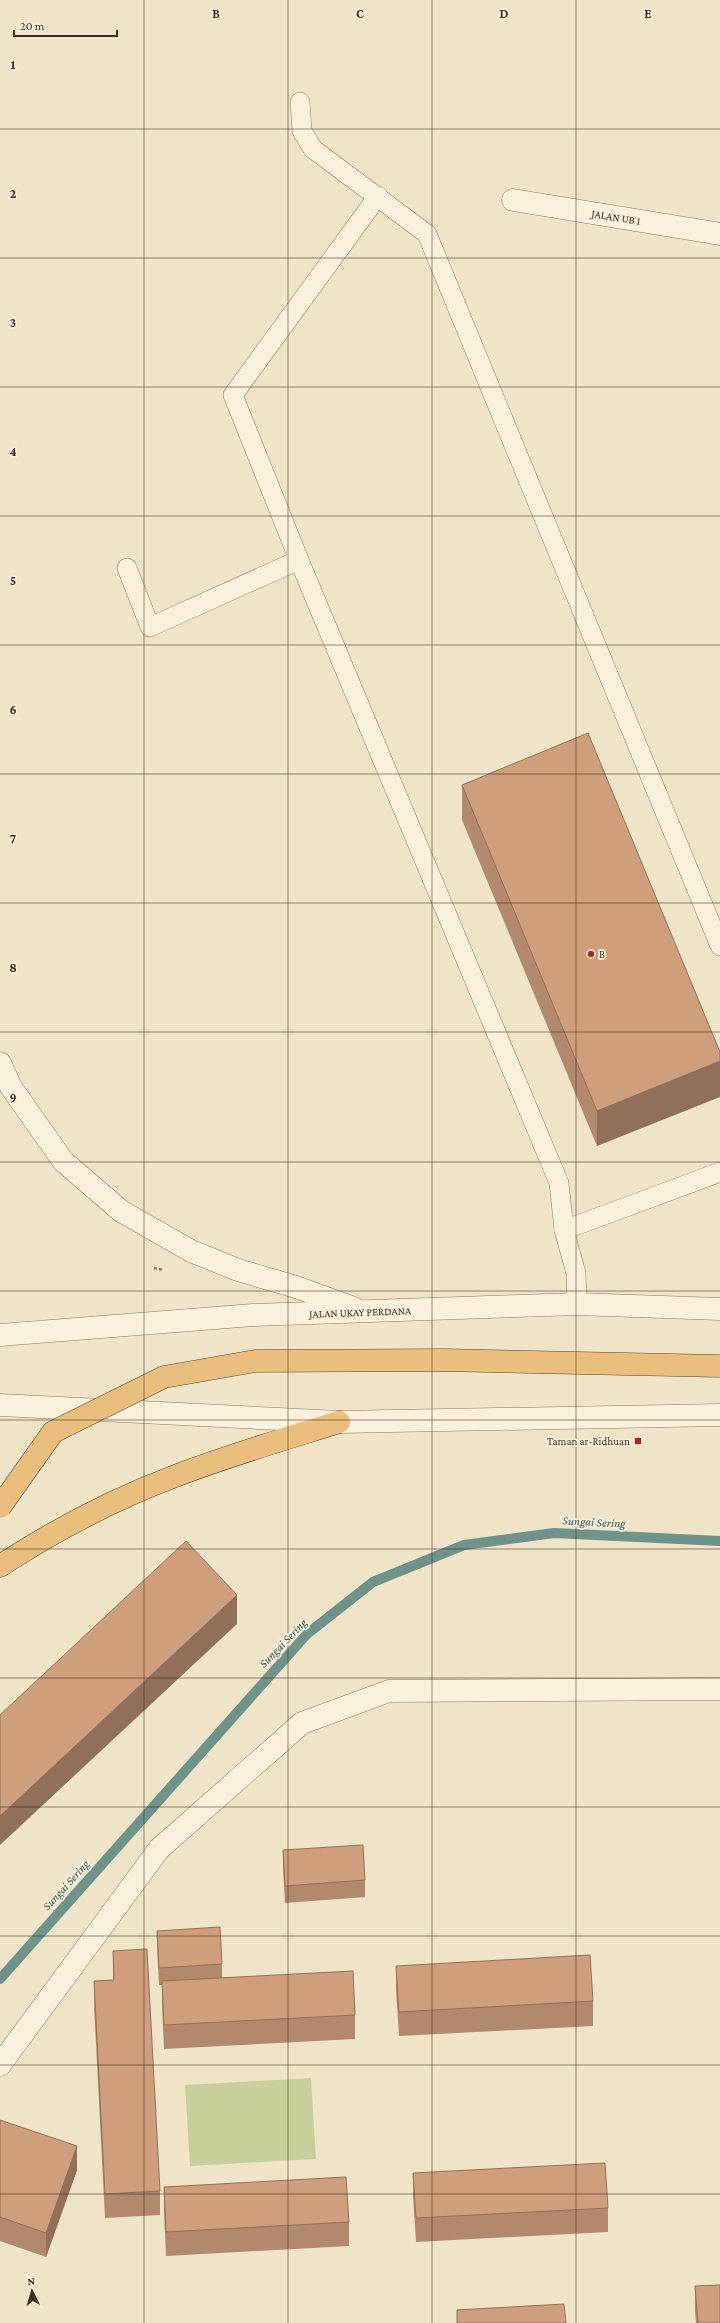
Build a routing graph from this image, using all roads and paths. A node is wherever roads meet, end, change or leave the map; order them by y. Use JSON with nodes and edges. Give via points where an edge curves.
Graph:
{"nodes":[{"id":1,"x":300,"y":102,"type":"dead end"},
{"id":2,"x":378,"y":196,"type":"junction"},
{"id":3,"x":513,"y":200,"type":"dead end"},
{"id":4,"x":720,"y":234,"type":"edge"},
{"id":5,"x":299,"y":560,"type":"junction"},
{"id":6,"x":127,"y":568,"type":"dead end"},
{"id":7,"x":720,"y":946,"type":"edge"},
{"id":8,"x":0,"y":1063,"type":"edge"},
{"id":9,"x":720,"y":1172,"type":"edge"},
{"id":10,"x":564,"y":1230,"type":"junction"},
{"id":11,"x":577,"y":1304,"type":"junction"},
{"id":12,"x":720,"y":1309,"type":"edge"},
{"id":13,"x":367,"y":1312,"type":"junction"},
{"id":14,"x":0,"y":1335,"type":"edge"},
{"id":15,"x":720,"y":1366,"type":"edge"},
{"id":16,"x":0,"y":1405,"type":"edge"},
{"id":17,"x":720,"y":1415,"type":"edge"},
{"id":18,"x":339,"y":1422,"type":"junction"},
{"id":19,"x":0,"y":1507,"type":"edge"},
{"id":20,"x":0,"y":1566,"type":"edge"},
{"id":21,"x":720,"y":1689,"type":"edge"},
{"id":22,"x":0,"y":2065,"type":"edge"}],
"edges":[{"from":1,"to":2,"type":"lane","via":[[302,131],[313,149]]},
{"from":2,"to":5,"type":"lane","via":[[233,395]]},
{"from":2,"to":7,"type":"lane","via":[[427,234]]},
{"from":3,"to":4,"type":"street","name":"JALAN UB 1"},
{"from":5,"to":6,"type":"lane","via":[[150,627]]},
{"from":5,"to":10,"type":"lane","via":[[559,1183]]},
{"from":8,"to":13,"type":"street","via":[[12,1087],[63,1161],[121,1211],[191,1251],[238,1270]]},
{"from":9,"to":10,"type":"lane"},
{"from":10,"to":11,"type":"lane","via":[[576,1273]]},
{"from":11,"to":12,"type":"street","name":"JALAN UKAY PERDANA"},
{"from":11,"to":13,"type":"street","name":"JALAN UKAY PERDANA"},
{"from":13,"to":14,"type":"street","name":"JALAN UKAY PERDANA","via":[[253,1315]]},
{"from":15,"to":19,"type":"highway","bridge":true,"via":[[443,1360],[255,1361],[164,1377],[53,1432]]},
{"from":16,"to":18,"type":"street"},
{"from":17,"to":18,"type":"street"},
{"from":18,"to":20,"type":"highway","via":[[177,1475],[54,1532]]},
{"from":21,"to":22,"type":"street","via":[[389,1691],[302,1723],[159,1848]]}]}
